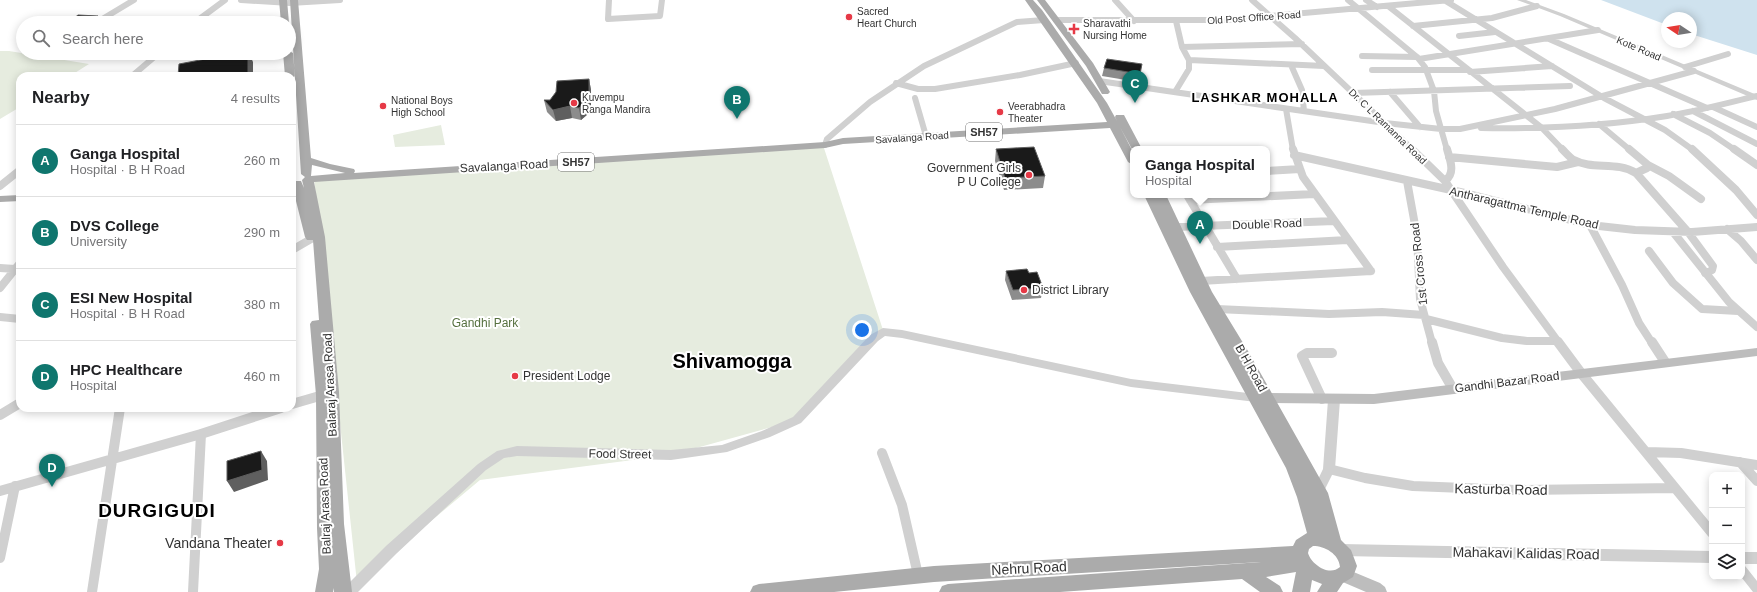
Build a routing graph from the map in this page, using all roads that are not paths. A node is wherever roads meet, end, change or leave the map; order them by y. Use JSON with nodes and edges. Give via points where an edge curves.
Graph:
{"nodes":[{"id":1,"x":134,"y":0,"type":"edge"},
{"id":2,"x":225,"y":0,"type":"edge"},
{"id":3,"x":241,"y":0,"type":"edge"},
{"id":4,"x":340,"y":0,"type":"edge"},
{"id":5,"x":609,"y":0,"type":"edge"},
{"id":6,"x":662,"y":0,"type":"edge"},
{"id":7,"x":1029,"y":0,"type":"edge"},
{"id":8,"x":1041,"y":0,"type":"edge"},
{"id":9,"x":1115,"y":0,"type":"edge"},
{"id":10,"x":1252,"y":0,"type":"edge"},
{"id":11,"x":1348,"y":0,"type":"edge"},
{"id":12,"x":1366,"y":0,"type":"edge"},
{"id":13,"x":1446,"y":0,"type":"edge"},
{"id":14,"x":1520,"y":0,"type":"edge"},
{"id":15,"x":283,"y":1,"type":"edge"},
{"id":16,"x":294,"y":2,"type":"edge"},
{"id":17,"x":1539,"y":3,"type":"edge"},
{"id":18,"x":1388,"y":6,"type":"junction"},
{"id":19,"x":1377,"y":7,"type":"junction"},
{"id":20,"x":1361,"y":9,"type":"junction"},
{"id":21,"x":1039,"y":12,"type":"junction"},
{"id":22,"x":107,"y":16,"type":"edge"},
{"id":23,"x":203,"y":16,"type":"edge"},
{"id":24,"x":284,"y":16,"type":"edge"},
{"id":25,"x":295,"y":16,"type":"edge"},
{"id":26,"x":1270,"y":17,"type":"junction"},
{"id":27,"x":1044,"y":20,"type":"junction"},
{"id":28,"x":1056,"y":20,"type":"junction"},
{"id":29,"x":1134,"y":20,"type":"junction"},
{"id":30,"x":1176,"y":21,"type":"junction"},
{"id":31,"x":1477,"y":21,"type":"junction"},
{"id":32,"x":1017,"y":22,"type":"junction"},
{"id":33,"x":1413,"y":26,"type":"junction"},
{"id":34,"x":296,"y":28,"type":"edge"},
{"id":35,"x":1598,"y":30,"type":"junction"},
{"id":36,"x":1496,"y":32,"type":"junction"},
{"id":37,"x":1459,"y":36,"type":"dead end"},
{"id":38,"x":1549,"y":39,"type":"junction"},
{"id":39,"x":1302,"y":44,"type":"junction"},
{"id":40,"x":1515,"y":44,"type":"junction"},
{"id":41,"x":1182,"y":47,"type":"junction"},
{"id":42,"x":1728,"y":54,"type":"dead end"},
{"id":43,"x":1449,"y":55,"type":"junction"},
{"id":44,"x":1362,"y":56,"type":"dead end"},
{"id":45,"x":1418,"y":58,"type":"junction"},
{"id":46,"x":151,"y":60,"type":"edge"},
{"id":47,"x":289,"y":60,"type":"edge"},
{"id":48,"x":1189,"y":60,"type":"junction"},
{"id":49,"x":1076,"y":64,"type":"junction"},
{"id":50,"x":1291,"y":65,"type":"junction"},
{"id":51,"x":1324,"y":66,"type":"junction"},
{"id":52,"x":1552,"y":66,"type":"junction"},
{"id":53,"x":1685,"y":67,"type":"junction"},
{"id":54,"x":1372,"y":70,"type":"dead end"},
{"id":55,"x":1427,"y":71,"type":"junction"},
{"id":56,"x":1469,"y":71,"type":"junction"},
{"id":57,"x":1694,"y":71,"type":"junction"},
{"id":58,"x":137,"y":72,"type":"edge"},
{"id":59,"x":290,"y":72,"type":"edge"},
{"id":60,"x":1098,"y":81,"type":"junction"},
{"id":61,"x":896,"y":83,"type":"junction"},
{"id":62,"x":1650,"y":83,"type":"junction"},
{"id":63,"x":1570,"y":86,"type":"dead end"},
{"id":64,"x":1493,"y":89,"type":"junction"},
{"id":65,"x":1434,"y":91,"type":"junction"},
{"id":66,"x":1175,"y":92,"type":"junction"},
{"id":67,"x":1390,"y":92,"type":"junction"},
{"id":68,"x":1353,"y":93,"type":"junction"},
{"id":69,"x":1602,"y":96,"type":"junction"},
{"id":70,"x":1756,"y":97,"type":"edge"},
{"id":71,"x":915,"y":98,"type":"dead end"},
{"id":72,"x":1710,"y":108,"type":"junction"},
{"id":73,"x":1286,"y":109,"type":"junction"},
{"id":74,"x":1304,"y":111,"type":"junction"},
{"id":75,"x":1693,"y":111,"type":"junction"},
{"id":76,"x":1673,"y":114,"type":"junction"},
{"id":77,"x":1526,"y":115,"type":"junction"},
{"id":78,"x":1643,"y":119,"type":"junction"},
{"id":79,"x":1385,"y":123,"type":"junction"},
{"id":80,"x":1599,"y":124,"type":"junction"},
{"id":81,"x":1119,"y":125,"type":"junction"},
{"id":82,"x":1420,"y":127,"type":"junction"},
{"id":83,"x":1541,"y":127,"type":"junction"},
{"id":84,"x":1757,"y":127,"type":"edge"},
{"id":85,"x":1466,"y":128,"type":"junction"},
{"id":86,"x":1442,"y":129,"type":"junction"},
{"id":87,"x":296,"y":136,"type":"edge"},
{"id":88,"x":926,"y":136,"type":"junction"},
{"id":89,"x":826,"y":142,"type":"junction"},
{"id":90,"x":1757,"y":144,"type":"edge"},
{"id":91,"x":1135,"y":146,"type":"edge"},
{"id":92,"x":1130,"y":154,"type":"edge"},
{"id":93,"x":1294,"y":155,"type":"junction"},
{"id":94,"x":1449,"y":157,"type":"junction"},
{"id":95,"x":306,"y":160,"type":"junction"},
{"id":96,"x":1578,"y":162,"type":"junction"},
{"id":97,"x":1757,"y":164,"type":"edge"},
{"id":98,"x":1648,"y":165,"type":"junction"},
{"id":99,"x":1300,"y":169,"type":"junction"},
{"id":100,"x":351,"y":171,"type":"junction"},
{"id":101,"x":1270,"y":171,"type":"edge"},
{"id":102,"x":16,"y":173,"type":"edge"},
{"id":103,"x":1636,"y":173,"type":"junction"},
{"id":104,"x":300,"y":181,"type":"edge"},
{"id":105,"x":1407,"y":181,"type":"junction"},
{"id":106,"x":1445,"y":181,"type":"junction"},
{"id":107,"x":0,"y":186,"type":"edge"},
{"id":108,"x":1451,"y":190,"type":"junction"},
{"id":109,"x":16,"y":191,"type":"edge"},
{"id":110,"x":0,"y":192,"type":"edge"},
{"id":111,"x":1314,"y":194,"type":"junction"},
{"id":112,"x":1270,"y":195,"type":"edge"},
{"id":113,"x":16,"y":198,"type":"edge"},
{"id":114,"x":1151,"y":198,"type":"edge"},
{"id":115,"x":1162,"y":198,"type":"edge"},
{"id":116,"x":1190,"y":198,"type":"edge"},
{"id":117,"x":0,"y":199,"type":"edge"},
{"id":118,"x":1701,"y":199,"type":"dead end"},
{"id":119,"x":1757,"y":215,"type":"edge"},
{"id":120,"x":1334,"y":221,"type":"junction"},
{"id":121,"x":1590,"y":225,"type":"junction"},
{"id":122,"x":1205,"y":226,"type":"junction"},
{"id":123,"x":1757,"y":226,"type":"edge"},
{"id":124,"x":1176,"y":227,"type":"junction"},
{"id":125,"x":1727,"y":229,"type":"junction"},
{"id":126,"x":1673,"y":232,"type":"junction"},
{"id":127,"x":1688,"y":232,"type":"junction"},
{"id":128,"x":315,"y":238,"type":"junction"},
{"id":129,"x":1347,"y":240,"type":"junction"},
{"id":130,"x":1217,"y":247,"type":"junction"},
{"id":131,"x":296,"y":248,"type":"edge"},
{"id":132,"x":1648,"y":251,"type":"dead end"},
{"id":133,"x":1757,"y":260,"type":"edge"},
{"id":134,"x":16,"y":266,"type":"edge"},
{"id":135,"x":0,"y":268,"type":"edge"},
{"id":136,"x":16,"y":268,"type":"edge"},
{"id":137,"x":1705,"y":273,"type":"junction"},
{"id":138,"x":1236,"y":279,"type":"junction"},
{"id":139,"x":1201,"y":281,"type":"junction"},
{"id":140,"x":0,"y":288,"type":"edge"},
{"id":141,"x":1217,"y":309,"type":"junction"},
{"id":142,"x":1738,"y":311,"type":"junction"},
{"id":143,"x":0,"y":317,"type":"edge"},
{"id":144,"x":1425,"y":317,"type":"junction"},
{"id":145,"x":16,"y":319,"type":"edge"},
{"id":146,"x":1757,"y":327,"type":"edge"},
{"id":147,"x":1558,"y":341,"type":"junction"},
{"id":148,"x":1757,"y":352,"type":"edge"},
{"id":149,"x":1332,"y":353,"type":"dead end"},
{"id":150,"x":1665,"y":362,"type":"junction"},
{"id":151,"x":1581,"y":373,"type":"junction"},
{"id":152,"x":1454,"y":389,"type":"junction"},
{"id":153,"x":323,"y":395,"type":"junction"},
{"id":154,"x":1262,"y":398,"type":"junction"},
{"id":155,"x":1328,"y":399,"type":"junction"},
{"id":156,"x":296,"y":403,"type":"edge"},
{"id":157,"x":16,"y":405,"type":"edge"},
{"id":158,"x":119,"y":412,"type":"edge"},
{"id":159,"x":269,"y":412,"type":"edge"},
{"id":160,"x":0,"y":415,"type":"edge"},
{"id":161,"x":201,"y":434,"type":"junction"},
{"id":162,"x":1647,"y":452,"type":"junction"},
{"id":163,"x":882,"y":453,"type":"dead end"},
{"id":164,"x":113,"y":458,"type":"junction"},
{"id":165,"x":1740,"y":462,"type":"junction"},
{"id":166,"x":1757,"y":465,"type":"edge"},
{"id":167,"x":1329,"y":469,"type":"junction"},
{"id":168,"x":1757,"y":481,"type":"edge"},
{"id":169,"x":15,"y":486,"type":"junction"},
{"id":170,"x":1675,"y":488,"type":"junction"},
{"id":171,"x":1319,"y":490,"type":"junction"},
{"id":172,"x":0,"y":491,"type":"edge"},
{"id":173,"x":1709,"y":529,"type":"edge"},
{"id":174,"x":1317,"y":538,"type":"junction"},
{"id":175,"x":1337,"y":547,"type":"junction"},
{"id":176,"x":1709,"y":557,"type":"edge"},
{"id":177,"x":0,"y":558,"type":"edge"},
{"id":178,"x":1745,"y":558,"type":"edge"},
{"id":179,"x":1757,"y":558,"type":"edge"},
{"id":180,"x":1302,"y":561,"type":"junction"},
{"id":181,"x":1245,"y":572,"type":"junction"},
{"id":182,"x":1745,"y":574,"type":"edge"},
{"id":183,"x":918,"y":575,"type":"junction"},
{"id":184,"x":1341,"y":576,"type":"junction"},
{"id":185,"x":1757,"y":588,"type":"edge"},
{"id":186,"x":1374,"y":590,"type":"edge"},
{"id":187,"x":92,"y":592,"type":"edge"},
{"id":188,"x":193,"y":592,"type":"edge"},
{"id":189,"x":324,"y":592,"type":"edge"},
{"id":190,"x":343,"y":592,"type":"edge"},
{"id":191,"x":349,"y":592,"type":"edge"},
{"id":192,"x":759,"y":592,"type":"edge"},
{"id":193,"x":948,"y":592,"type":"edge"},
{"id":194,"x":1274,"y":592,"type":"edge"},
{"id":195,"x":1301,"y":592,"type":"edge"},
{"id":196,"x":1326,"y":592,"type":"edge"}],
"edges":[{"from":1,"to":22,"type":"street"},
{"from":2,"to":23,"type":"street"},
{"from":3,"to":15,"type":"street"},
{"from":4,"to":16,"type":"street"},
{"from":5,"to":6,"type":"street","via":[[608,19],[660,16]]},
{"from":7,"to":21,"type":"main road"},
{"from":8,"to":28,"type":"main road"},
{"from":9,"to":29,"type":"street"},
{"from":10,"to":26,"type":"street","name":"Dr. C L Ramanna Road"},
{"from":11,"to":20,"type":"street"},
{"from":12,"to":19,"type":"street"},
{"from":13,"to":18,"type":"street","name":"Old Post Office Road"},
{"from":13,"to":31,"type":"street"},
{"from":14,"to":17,"type":"street","name":"Kote Road"},
{"from":15,"to":16,"type":"street"},
{"from":15,"to":24,"type":"main road"},
{"from":16,"to":25,"type":"main road"},
{"from":17,"to":31,"type":"street","via":[[1519,13]]},
{"from":17,"to":35,"type":"street","name":"Kote Road"},
{"from":18,"to":19,"type":"street","name":"Old Post Office Road"},
{"from":18,"to":33,"type":"street"},
{"from":19,"to":20,"type":"street","name":"Old Post Office Road"},
{"from":20,"to":26,"type":"street","name":"Old Post Office Road"},
{"from":20,"to":45,"type":"street"},
{"from":21,"to":27,"type":"main road"},
{"from":21,"to":32,"type":"street"},
{"from":26,"to":30,"type":"street","name":"Old Post Office Road"},
{"from":26,"to":39,"type":"street","name":"Dr. C L Ramanna Road"},
{"from":27,"to":32,"type":"street"},
{"from":27,"to":49,"type":"main road"},
{"from":28,"to":29,"type":"street","name":"Old Post Office Road"},
{"from":28,"to":60,"type":"main road","via":[[1090,65]]},
{"from":29,"to":30,"type":"street","name":"Old Post Office Road"},
{"from":30,"to":41,"type":"street"},
{"from":31,"to":33,"type":"street"},
{"from":31,"to":36,"type":"street"},
{"from":32,"to":61,"type":"street","via":[[924,66]]},
{"from":33,"to":43,"type":"street"},
{"from":34,"to":95,"type":"main road"},
{"from":35,"to":38,"type":"street"},
{"from":35,"to":53,"type":"street","name":"Kote Road"},
{"from":36,"to":37,"type":"street"},
{"from":36,"to":40,"type":"street"},
{"from":38,"to":40,"type":"street"},
{"from":38,"to":62,"type":"street"},
{"from":39,"to":41,"type":"street"},
{"from":39,"to":51,"type":"street","name":"Dr. C L Ramanna Road"},
{"from":40,"to":43,"type":"street"},
{"from":40,"to":52,"type":"street"},
{"from":41,"to":48,"type":"street"},
{"from":42,"to":53,"type":"street"},
{"from":43,"to":45,"type":"street"},
{"from":43,"to":56,"type":"street"},
{"from":44,"to":45,"type":"street"},
{"from":45,"to":55,"type":"street"},
{"from":46,"to":58,"type":"street"},
{"from":47,"to":59,"type":"main road"},
{"from":48,"to":50,"type":"street"},
{"from":48,"to":66,"type":"street","via":[[1189,69]]},
{"from":49,"to":61,"type":"street","via":[[935,89],[918,89]]},
{"from":49,"to":81,"type":"main road"},
{"from":50,"to":51,"type":"street"},
{"from":50,"to":74,"type":"street","via":[[1302,90]]},
{"from":51,"to":68,"type":"street","name":"Dr. C L Ramanna Road"},
{"from":52,"to":56,"type":"street"},
{"from":52,"to":69,"type":"street"},
{"from":53,"to":57,"type":"street","name":"Kote Road"},
{"from":54,"to":55,"type":"street"},
{"from":55,"to":56,"type":"street"},
{"from":55,"to":65,"type":"street"},
{"from":56,"to":64,"type":"street"},
{"from":57,"to":62,"type":"street"},
{"from":57,"to":70,"type":"street","name":"Kote Road"},
{"from":60,"to":66,"type":"street"},
{"from":60,"to":81,"type":"main road"},
{"from":61,"to":89,"type":"street","via":[[870,102]]},
{"from":62,"to":69,"type":"street"},
{"from":62,"to":72,"type":"street"},
{"from":63,"to":64,"type":"street"},
{"from":64,"to":65,"type":"street"},
{"from":64,"to":77,"type":"street"},
{"from":65,"to":67,"type":"street"},
{"from":65,"to":86,"type":"street","via":[[1436,111]]},
{"from":66,"to":73,"type":"street"},
{"from":67,"to":68,"type":"street"},
{"from":67,"to":82,"type":"street"},
{"from":68,"to":79,"type":"street","name":"Dr. C L Ramanna Road"},
{"from":69,"to":77,"type":"street"},
{"from":69,"to":78,"type":"street"},
{"from":70,"to":72,"type":"street"},
{"from":71,"to":88,"type":"street"},
{"from":72,"to":75,"type":"street"},
{"from":72,"to":84,"type":"street"},
{"from":73,"to":74,"type":"street"},
{"from":73,"to":93,"type":"street"},
{"from":74,"to":79,"type":"street"},
{"from":75,"to":76,"type":"street"},
{"from":75,"to":90,"type":"street"},
{"from":76,"to":78,"type":"street"},
{"from":76,"to":97,"type":"street","via":[[1710,133]]},
{"from":77,"to":83,"type":"street"},
{"from":77,"to":85,"type":"street"},
{"from":78,"to":80,"type":"street"},
{"from":78,"to":119,"type":"street","via":[[1689,146],[1736,190]]},
{"from":79,"to":82,"type":"street"},
{"from":79,"to":106,"type":"street","name":"Dr. C L Ramanna Road"},
{"from":80,"to":83,"type":"street"},
{"from":80,"to":98,"type":"street"},
{"from":81,"to":88,"type":"main road","name":"Savalanga Road","number":"SH57"},
{"from":81,"to":91,"type":"main road"},
{"from":81,"to":92,"type":"main road"},
{"from":82,"to":86,"type":"street"},
{"from":83,"to":85,"type":"street"},
{"from":83,"to":96,"type":"street","via":[[1572,160]]},
{"from":85,"to":86,"type":"street"},
{"from":86,"to":94,"type":"street"},
{"from":87,"to":104,"type":"main road"},
{"from":88,"to":89,"type":"main road","name":"Savalanga Road","number":"SH57"},
{"from":89,"to":100,"type":"main road","name":"Savalanga Road","number":"SH57"},
{"from":89,"to":104,"type":"main road","name":"Savalanga Road","number":"SH57"},
{"from":93,"to":99,"type":"street"},
{"from":93,"to":105,"type":"street","name":"Antharagattma Temple Road"},
{"from":94,"to":96,"type":"street","via":[[1557,167]]},
{"from":94,"to":106,"type":"street","via":[[1451,175]]},
{"from":95,"to":100,"type":"main road"},
{"from":95,"to":104,"type":"main road"},
{"from":96,"to":103,"type":"street","via":[[1628,168]]},
{"from":98,"to":103,"type":"street"},
{"from":98,"to":118,"type":"street","via":[[1669,176]]},
{"from":99,"to":101,"type":"street"},
{"from":99,"to":111,"type":"street"},
{"from":100,"to":104,"type":"main road","name":"Savalanga Road","number":"SH57"},
{"from":102,"to":107,"type":"street"},
{"from":103,"to":127,"type":"street"},
{"from":104,"to":128,"type":"main road","name":"Balraj Arasa Road"},
{"from":105,"to":108,"type":"street","name":"Antharagattma Temple Road"},
{"from":105,"to":144,"type":"street","name":"1st Cross Road","via":[[1417,236],[1418,285]]},
{"from":106,"to":108,"type":"street","name":"Dr. C L Ramanna Road"},
{"from":108,"to":121,"type":"street","name":"Antharagattma Temple Road"},
{"from":108,"to":147,"type":"street","name":"Dr. C L Ramanna Road","via":[[1503,267]]},
{"from":109,"to":110,"type":"main road"},
{"from":111,"to":112,"type":"street"},
{"from":111,"to":120,"type":"street"},
{"from":113,"to":117,"type":"main road"},
{"from":114,"to":154,"type":"main road","via":[[1196,292]]},
{"from":115,"to":124,"type":"main road","name":"B H Road"},
{"from":116,"to":122,"type":"street"},
{"from":120,"to":122,"type":"street","name":"Double Road"},
{"from":120,"to":129,"type":"street"},
{"from":121,"to":126,"type":"street","name":"Antharagattma Temple Road"},
{"from":121,"to":150,"type":"street","via":[[1639,323]]},
{"from":122,"to":124,"type":"street","name":"Double Road"},
{"from":122,"to":130,"type":"street"},
{"from":123,"to":125,"type":"street","name":"Antharagattma Temple Road"},
{"from":124,"to":139,"type":"main road","name":"B H Road"},
{"from":125,"to":127,"type":"street","name":"Antharagattma Temple Road"},
{"from":125,"to":133,"type":"street"},
{"from":126,"to":127,"type":"street","name":"Antharagattma Temple Road"},
{"from":126,"to":137,"type":"street"},
{"from":127,"to":137,"type":"street","via":[[1713,266],[1712,270]]},
{"from":128,"to":131,"type":"street"},
{"from":128,"to":153,"type":"main road","name":"Balraj Arasa Road"},
{"from":128,"to":190,"type":"main road","name":"Balaraj Arasa Road","via":[[332,392],[336,524]]},
{"from":129,"to":130,"type":"street"},
{"from":129,"to":138,"type":"street","via":[[1371,271]]},
{"from":130,"to":138,"type":"street"},
{"from":132,"to":142,"type":"street","via":[[1673,283],[1702,309]]},
{"from":134,"to":135,"type":"street"},
{"from":136,"to":140,"type":"street"},
{"from":137,"to":142,"type":"street"},
{"from":138,"to":139,"type":"street"},
{"from":139,"to":141,"type":"main road","name":"B H Road"},
{"from":141,"to":144,"type":"street","via":[[1329,314],[1382,312]]},
{"from":141,"to":154,"type":"main road","name":"B H Road"},
{"from":142,"to":146,"type":"street"},
{"from":143,"to":145,"type":"street"},
{"from":144,"to":147,"type":"street","via":[[1502,338]]},
{"from":144,"to":152,"type":"street","name":"1st Cross Road","via":[[1438,363]]},
{"from":147,"to":151,"type":"street","name":"Dr. C L Ramanna Road"},
{"from":148,"to":150,"type":"main road","name":"Gandhi Bazar Road"},
{"from":149,"to":155,"type":"street","via":[[1306,353],[1302,356]]},
{"from":150,"to":151,"type":"main road","name":"Gandhi Bazar Road"},
{"from":151,"to":152,"type":"main road","name":"Gandhi Bazar Road"},
{"from":151,"to":162,"type":"street","name":"Dr. C L Ramanna Road"},
{"from":152,"to":155,"type":"main road","name":"Gandhi Bazar Road","via":[[1374,399]]},
{"from":153,"to":156,"type":"street"},
{"from":153,"to":189,"type":"main road","name":"Balraj Arasa Road","via":[[328,569]]},
{"from":154,"to":155,"type":"main road","name":"Gandhi Bazar Road"},
{"from":154,"to":171,"type":"main road","name":"B H Road"},
{"from":154,"to":174,"type":"main road","via":[[1294,468]]},
{"from":154,"to":191,"type":"street","name":"Food Street","via":[[1131,383],[883,332],[874,338],[797,420],[723,449],[670,455],[517,451],[500,454],[482,467],[391,550]]},
{"from":155,"to":167,"type":"street"},
{"from":157,"to":160,"type":"street"},
{"from":158,"to":164,"type":"street"},
{"from":159,"to":161,"type":"street"},
{"from":161,"to":164,"type":"street"},
{"from":161,"to":188,"type":"street"},
{"from":162,"to":165,"type":"street","via":[[1681,453]]},
{"from":162,"to":170,"type":"street","name":"Dr. C L Ramanna Road"},
{"from":163,"to":183,"type":"street","via":[[902,505]]},
{"from":164,"to":169,"type":"street"},
{"from":164,"to":187,"type":"street"},
{"from":165,"to":166,"type":"street"},
{"from":165,"to":168,"type":"street"},
{"from":167,"to":170,"type":"street","name":"Kasturba Road","via":[[1413,486],[1515,490]]},
{"from":167,"to":171,"type":"street"},
{"from":169,"to":172,"type":"street"},
{"from":169,"to":177,"type":"street"},
{"from":170,"to":173,"type":"street","name":"Dr. C L Ramanna Road"},
{"from":171,"to":175,"type":"main road","name":"B H Road"},
{"from":174,"to":175,"type":"main road"},
{"from":174,"to":180,"type":"main road","via":[[1303,542],[1300,547]]},
{"from":175,"to":176,"type":"street","name":"Mahakavi Kalidas Road"},
{"from":175,"to":184,"type":"main road","via":[[1348,563],[1348,570]]},
{"from":178,"to":179,"type":"street"},
{"from":180,"to":181,"type":"main road","name":"Nehru Road"},
{"from":180,"to":183,"type":"main road","name":"Nehru Road"},
{"from":180,"to":184,"type":"main road","via":[[1321,576]]},
{"from":180,"to":195,"type":"main road"},
{"from":181,"to":193,"type":"main road","name":"Nehru Road"},
{"from":181,"to":194,"type":"main road"},
{"from":182,"to":185,"type":"street"},
{"from":183,"to":192,"type":"main road","name":"Nehru Road"},
{"from":184,"to":186,"type":"main road"},
{"from":184,"to":196,"type":"main road"}]}
